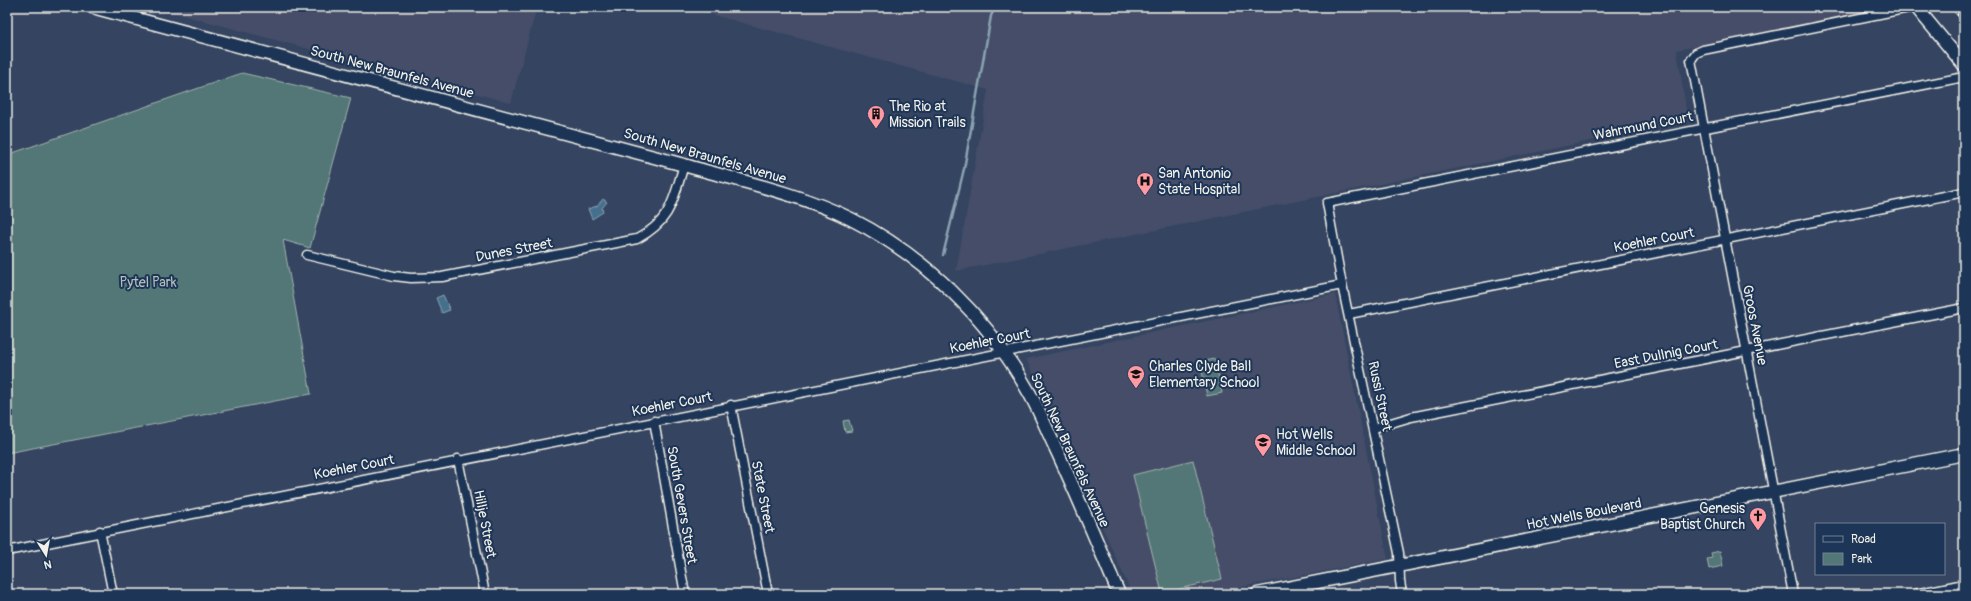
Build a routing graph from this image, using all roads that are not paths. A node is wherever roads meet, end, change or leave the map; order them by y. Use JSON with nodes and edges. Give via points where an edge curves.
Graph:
{"nodes":[{"id":1,"x":92,"y":7,"type":"edge"},
{"id":2,"x":1915,"y":7,"type":"edge"},
{"id":3,"x":1964,"y":65,"type":"edge"},
{"id":4,"x":1964,"y":77,"type":"edge"},
{"id":5,"x":1703,"y":127,"type":"junction"},
{"id":6,"x":684,"y":165,"type":"junction"},
{"id":7,"x":1964,"y":192,"type":"edge"},
{"id":8,"x":1327,"y":203,"type":"joint"},
{"id":9,"x":1725,"y":239,"type":"junction"},
{"id":10,"x":306,"y":255,"type":"dead end"},
{"id":11,"x":1342,"y":285,"type":"junction"},
{"id":12,"x":1964,"y":308,"type":"edge"},
{"id":13,"x":1349,"y":314,"type":"junction"},
{"id":14,"x":1002,"y":351,"type":"junction"},
{"id":15,"x":1746,"y":351,"type":"junction"},
{"id":16,"x":731,"y":405,"type":"junction"},
{"id":17,"x":654,"y":421,"type":"junction"},
{"id":18,"x":1374,"y":428,"type":"junction"},
{"id":19,"x":1964,"y":454,"type":"edge"},
{"id":20,"x":458,"y":460,"type":"junction"},
{"id":21,"x":1773,"y":491,"type":"junction"},
{"id":22,"x":100,"y":531,"type":"junction"},
{"id":23,"x":7,"y":551,"type":"edge"},
{"id":24,"x":1399,"y":566,"type":"junction"},
{"id":25,"x":1964,"y":584,"type":"edge"},
{"id":26,"x":113,"y":594,"type":"edge"},
{"id":27,"x":485,"y":594,"type":"edge"},
{"id":28,"x":686,"y":594,"type":"edge"},
{"id":29,"x":768,"y":594,"type":"edge"},
{"id":30,"x":1119,"y":594,"type":"edge"},
{"id":31,"x":1256,"y":594,"type":"edge"},
{"id":32,"x":1402,"y":594,"type":"edge"},
{"id":33,"x":1793,"y":594,"type":"edge"},
{"id":34,"x":1915,"y":594,"type":"edge"}],
"edges":[{"from":1,"to":6,"type":"main road","name":"South New Braunfels Avenue"},
{"from":2,"to":3,"type":"main road"},
{"from":2,"to":5,"type":"street","name":"Groos Avenue","via":[[1696,53],[1691,60]]},
{"from":4,"to":5,"type":"street","name":"Wahrmund Court"},
{"from":5,"to":8,"type":"street","name":"Wahrmund Court"},
{"from":5,"to":9,"type":"street","name":"Groos Avenue"},
{"from":6,"to":10,"type":"street","name":"Dunes Street","via":[[671,208],[648,233],[637,239],[442,277],[394,276]]},
{"from":6,"to":14,"type":"main road","name":"South New Braunfels Avenue","via":[[813,203],[851,219],[887,240],[953,291]]},
{"from":7,"to":9,"type":"street","name":"Koehler Court"},
{"from":8,"to":11,"type":"street","name":"Russi Street"},
{"from":9,"to":13,"type":"street","name":"Koehler Court"},
{"from":9,"to":15,"type":"street","name":"Groos Avenue"},
{"from":11,"to":13,"type":"street","name":"Russi Street"},
{"from":11,"to":14,"type":"street","name":"Koehler Court"},
{"from":12,"to":15,"type":"street","name":"East Dullnig Court"},
{"from":13,"to":18,"type":"street","name":"Russi Street"},
{"from":14,"to":16,"type":"street","name":"Koehler Court"},
{"from":14,"to":30,"type":"main road","name":"South New Braunfels Avenue","via":[[1035,404]]},
{"from":15,"to":18,"type":"street","name":"East Dullnig Court","via":[[1411,417]]},
{"from":15,"to":21,"type":"street","name":"Groos Avenue"},
{"from":16,"to":17,"type":"street","name":"Koehler Court"},
{"from":16,"to":29,"type":"street","name":"State Street"},
{"from":17,"to":20,"type":"street","name":"Koehler Court"},
{"from":17,"to":28,"type":"street","name":"South Gevers Street"},
{"from":18,"to":24,"type":"street","name":"Russi Street","via":[[1399,553]]},
{"from":19,"to":21,"type":"main road","name":"Hot Wells Boulevard"},
{"from":20,"to":22,"type":"street","name":"Koehler Court"},
{"from":20,"to":27,"type":"street","name":"Hillje Street"},
{"from":21,"to":24,"type":"main road","name":"Hot Wells Boulevard"},
{"from":21,"to":33,"type":"street","name":"Groos Avenue"},
{"from":22,"to":23,"type":"street","name":"Koehler Court"},
{"from":22,"to":26,"type":"street"},
{"from":24,"to":31,"type":"main road","name":"Hot Wells Boulevard"},
{"from":24,"to":32,"type":"street","name":"Russi Street"},
{"from":25,"to":34,"type":"street"}]}
